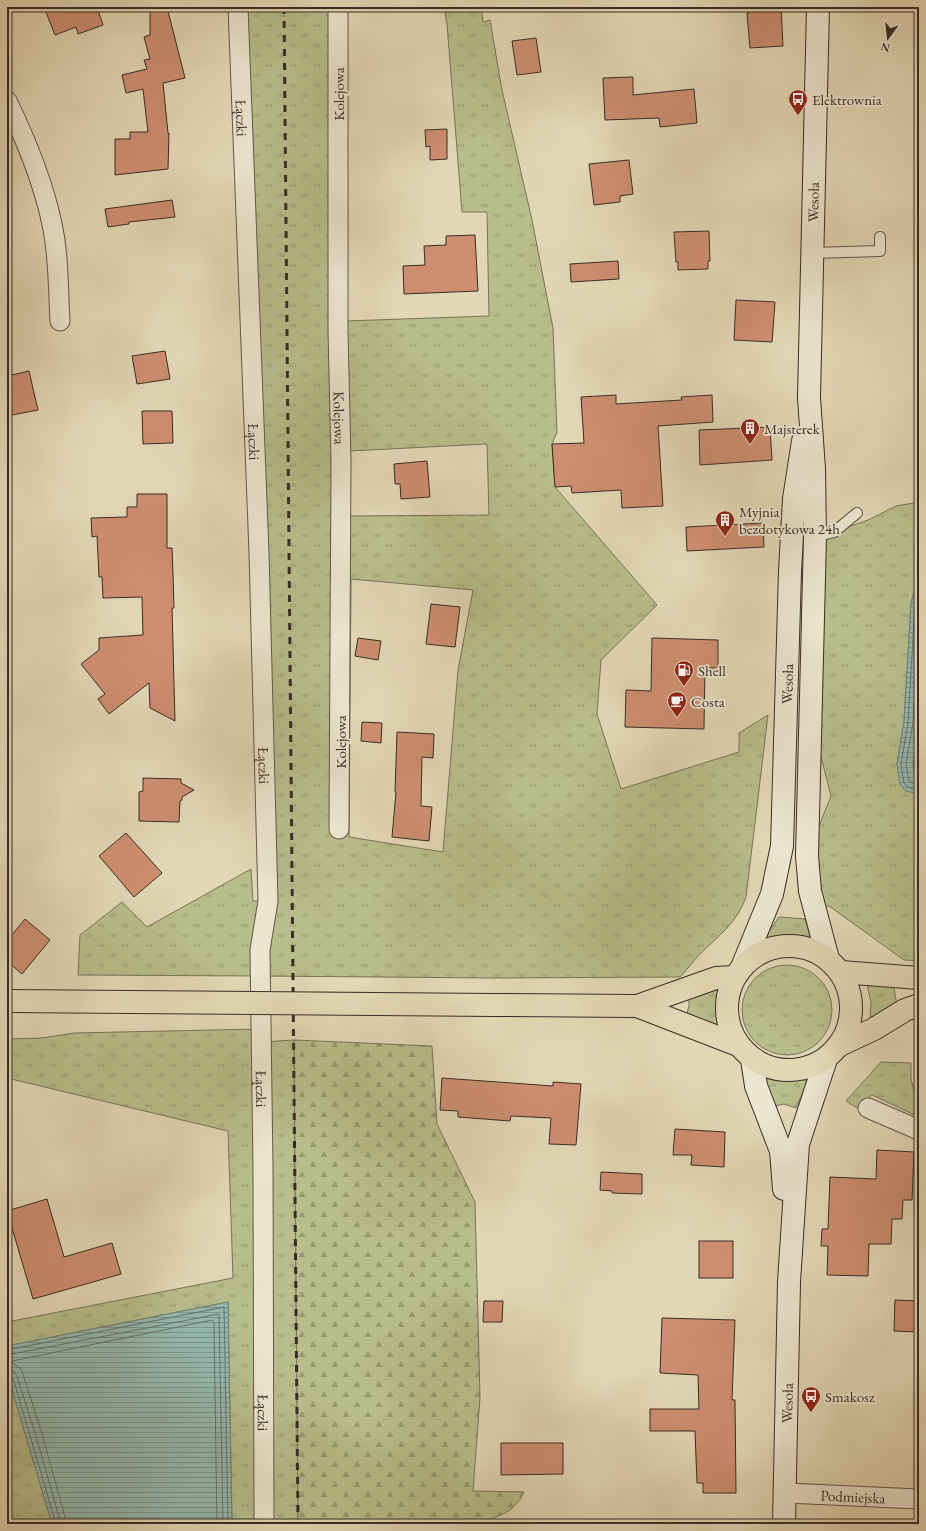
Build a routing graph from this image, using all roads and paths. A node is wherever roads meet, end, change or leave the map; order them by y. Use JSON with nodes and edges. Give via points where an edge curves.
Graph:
{"nodes":[{"id":1,"x":238,"y":7,"type":"edge"},
{"id":2,"x":338,"y":7,"type":"edge"},
{"id":3,"x":818,"y":7,"type":"edge"},
{"id":4,"x":7,"y":101,"type":"edge"},
{"id":5,"x":880,"y":237,"type":"dead end"},
{"id":6,"x":812,"y":253,"type":"junction"},
{"id":7,"x":60,"y":321,"type":"dead end"},
{"id":8,"x":809,"y":398,"type":"junction"},
{"id":9,"x":857,"y":513,"type":"dead end"},
{"id":10,"x":815,"y":536,"type":"junction"},
{"id":11,"x":339,"y":829,"type":"dead end"},
{"id":12,"x":834,"y":966,"type":"junction"},
{"id":13,"x":739,"y":971,"type":"junction"},
{"id":14,"x":919,"y":978,"type":"edge"},
{"id":15,"x":7,"y":1000,"type":"edge"},
{"id":16,"x":919,"y":1005,"type":"edge"},
{"id":17,"x":637,"y":1006,"type":"junction"},
{"id":18,"x":745,"y":1052,"type":"junction"},
{"id":19,"x":833,"y":1052,"type":"junction"},
{"id":20,"x":868,"y":1108,"type":"dead end"},
{"id":21,"x":919,"y":1130,"type":"edge"},
{"id":22,"x":789,"y":1282,"type":"junction"},
{"id":23,"x":786,"y":1493,"type":"junction"},
{"id":24,"x":919,"y":1499,"type":"edge"},
{"id":25,"x":264,"y":1524,"type":"edge"},
{"id":26,"x":784,"y":1524,"type":"edge"}],
"edges":[{"from":1,"to":25,"type":"street","name":"Łączki","via":[[259,552],[268,901],[260,950]]},
{"from":2,"to":11,"type":"street","name":"Kolejowa","via":[[338,330],[341,462]]},
{"from":3,"to":6,"type":"street","name":"Wesoła"},
{"from":4,"to":7,"type":"street","via":[[44,190],[53,225],[58,264]]},
{"from":5,"to":6,"type":"lane","via":[[880,251]]},
{"from":6,"to":8,"type":"street","name":"Wesoła"},
{"from":8,"to":10,"type":"street","name":"Wesoła"},
{"from":8,"to":13,"type":"street","name":"Wesoła","via":[[794,499],[782,846],[772,894]]},
{"from":9,"to":10,"type":"lane","via":[[834,532]]},
{"from":10,"to":12,"type":"street","name":"Wesoła","via":[[807,856],[810,891]]},
{"from":12,"to":13,"type":"main road","via":[[811,950],[794,946],[775,947],[758,954]]},
{"from":12,"to":14,"type":"main road"},
{"from":12,"to":19,"type":"main road","via":[[849,990],[852,1009],[849,1027]]},
{"from":13,"to":17,"type":"main road"},
{"from":13,"to":18,"type":"main road","via":[[729,990],[727,1018],[731,1032]]},
{"from":15,"to":17,"type":"main road","bridge":true},
{"from":16,"to":19,"type":"main road","via":[[905,1010]]},
{"from":17,"to":18,"type":"main road"},
{"from":18,"to":19,"type":"main road","via":[[770,1068],[789,1071],[809,1068]]},
{"from":18,"to":22,"type":"street","name":"Wesoła","via":[[781,1151]]},
{"from":19,"to":22,"type":"street","name":"Wesoła","via":[[798,1144]]},
{"from":20,"to":21,"type":"street"},
{"from":22,"to":23,"type":"street","name":"Wesoła"},
{"from":23,"to":24,"type":"street","name":"Podmiejska"},
{"from":23,"to":26,"type":"street","name":"Wesoła"}]}
